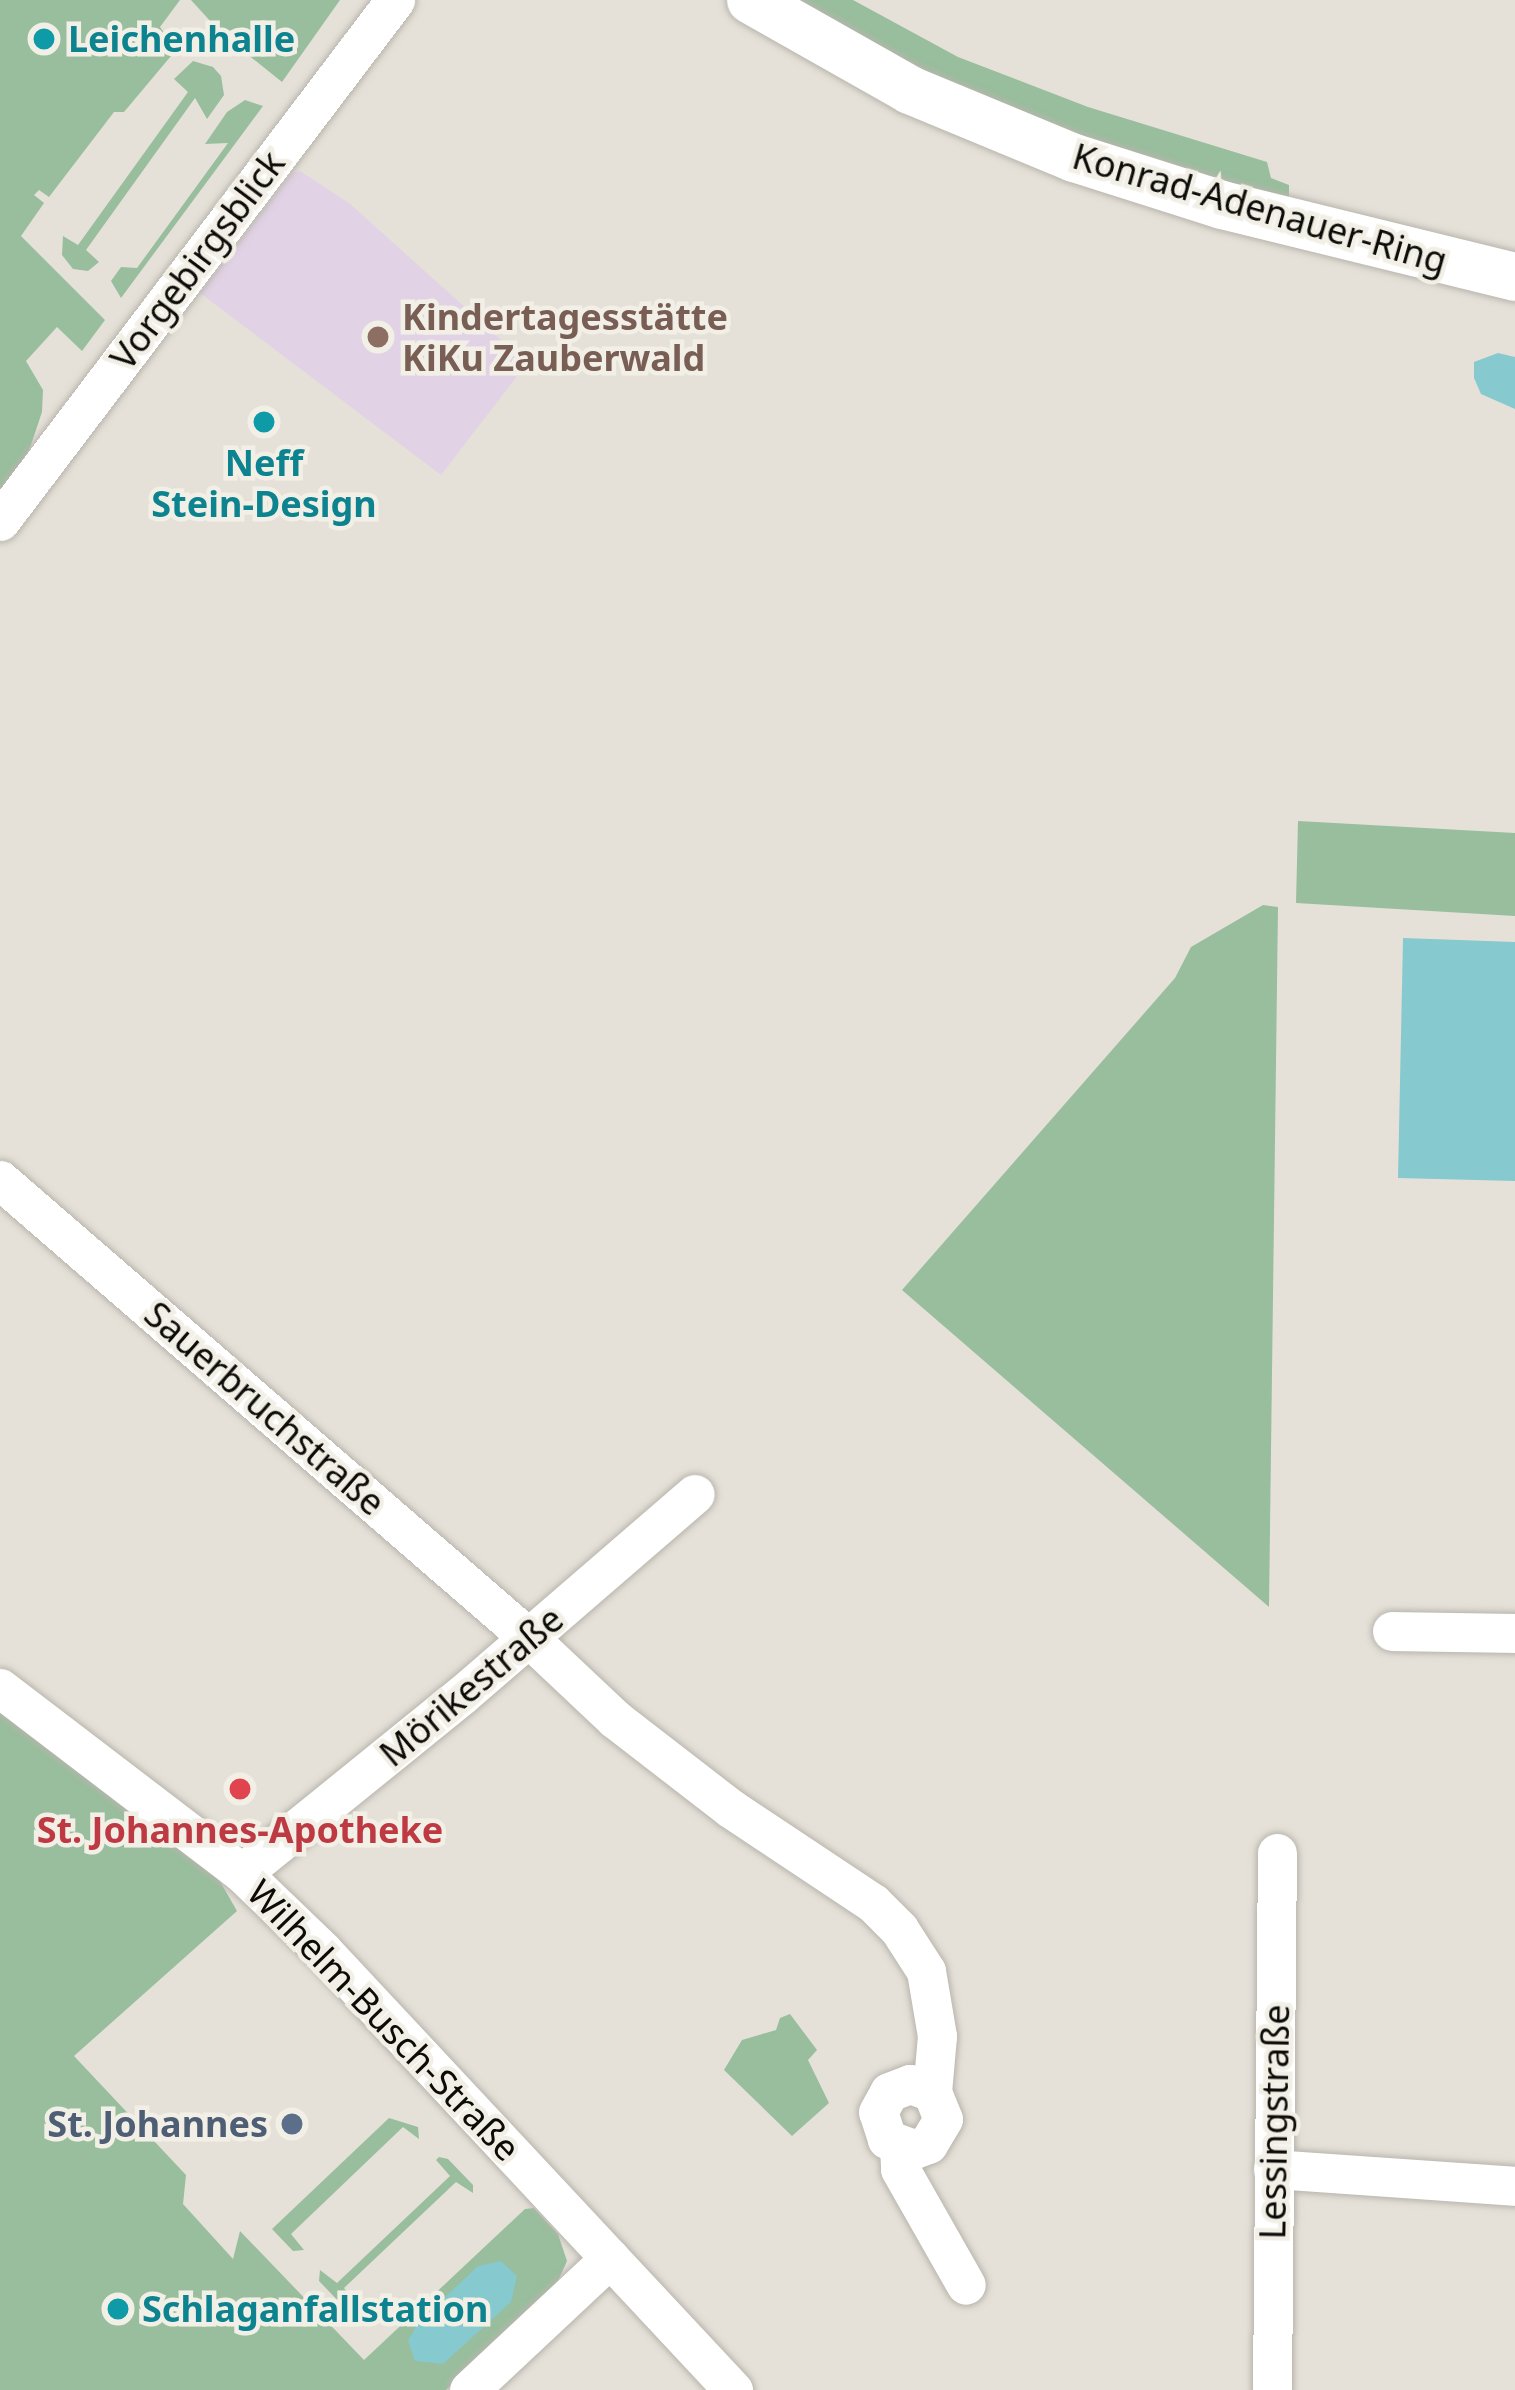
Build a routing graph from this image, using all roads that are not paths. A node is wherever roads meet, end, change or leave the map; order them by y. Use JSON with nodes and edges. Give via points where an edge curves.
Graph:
{"nodes":[{"id":1,"x":395,"y":0,"type":"edge"},
{"id":2,"x":751,"y":0,"type":"edge"},
{"id":3,"x":1515,"y":278,"type":"edge"},
{"id":4,"x":0,"y":521,"type":"edge"},
{"id":5,"x":0,"y":1180,"type":"edge"},
{"id":6,"x":695,"y":1494,"type":"dead end"},
{"id":7,"x":1392,"y":1631,"type":"dead end"},
{"id":8,"x":1515,"y":1633,"type":"edge"},
{"id":9,"x":529,"y":1638,"type":"junction"},
{"id":10,"x":0,"y":1688,"type":"edge"},
{"id":11,"x":1277,"y":1853,"type":"dead end"},
{"id":12,"x":242,"y":1873,"type":"junction"},
{"id":13,"x":1273,"y":2169,"type":"junction"},
{"id":14,"x":1515,"y":2186,"type":"edge"},
{"id":15,"x":610,"y":2258,"type":"junction"},
{"id":16,"x":966,"y":2285,"type":"dead end"},
{"id":17,"x":469,"y":2390,"type":"edge"},
{"id":18,"x":733,"y":2390,"type":"edge"},
{"id":19,"x":1272,"y":2390,"type":"edge"}],
"edges":[{"from":1,"to":4,"type":"street","name":"Vorgebirgsblick"},
{"from":2,"to":3,"type":"main road","name":"Konrad-Adenauer-Ring","via":[[910,90],[1074,158],[1222,205]]},
{"from":5,"to":9,"type":"street","name":"Sauerbruchstraße"},
{"from":6,"to":9,"type":"street","name":"Mörikestraße"},
{"from":7,"to":8,"type":"street"},
{"from":9,"to":12,"type":"street","name":"Mörikestraße"},
{"from":9,"to":16,"type":"street","name":"Sauerbruchstraße","via":[[680,1772],[852,1887],[920,1958],[938,2036],[932,2092],[910,2084],[882,2101],[880,2126]]},
{"from":10,"to":12,"type":"street","name":"Wilhelm-Busch-Straße"},
{"from":11,"to":13,"type":"street","name":"Lessingstraße"},
{"from":12,"to":15,"type":"street","name":"Wilhelm-Busch-Straße"},
{"from":13,"to":14,"type":"street"},
{"from":13,"to":19,"type":"street","name":"Lessingstraße"},
{"from":15,"to":17,"type":"street"},
{"from":15,"to":18,"type":"street","name":"Wilhelm-Busch-Straße"}]}
